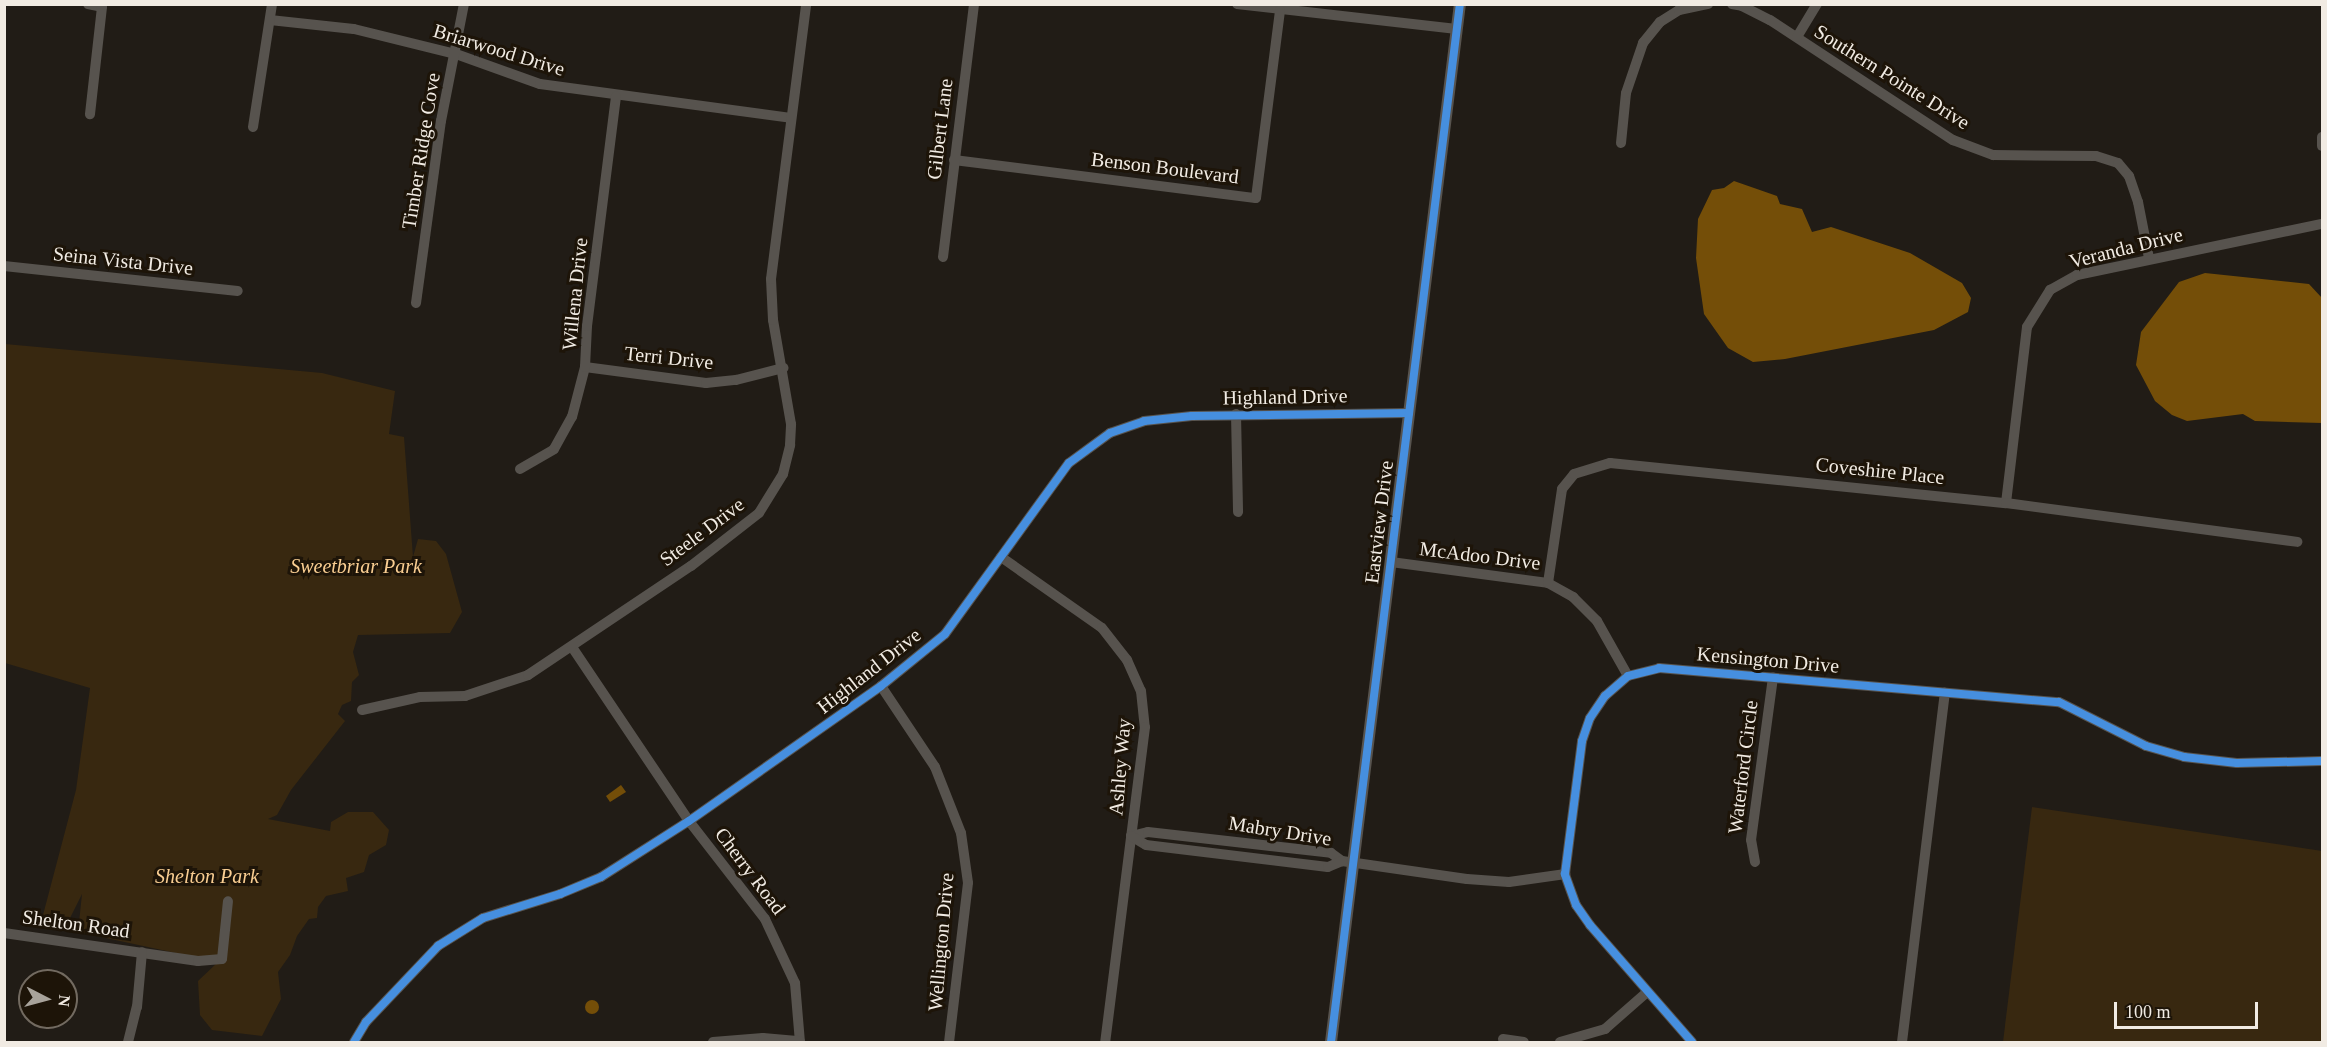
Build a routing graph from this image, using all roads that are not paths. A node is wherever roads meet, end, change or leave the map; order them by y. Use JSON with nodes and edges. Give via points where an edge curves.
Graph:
{"nodes":[{"id":1,"x":88,"y":4,"type":"edge"},
{"id":2,"x":272,"y":4,"type":"edge"},
{"id":3,"x":464,"y":4,"type":"edge"},
{"id":4,"x":806,"y":4,"type":"edge"},
{"id":5,"x":974,"y":4,"type":"edge"},
{"id":6,"x":1237,"y":4,"type":"edge"},
{"id":7,"x":1460,"y":4,"type":"edge"},
{"id":8,"x":1708,"y":4,"type":"edge"},
{"id":9,"x":1732,"y":4,"type":"edge"},
{"id":10,"x":1817,"y":4,"type":"edge"},
{"id":11,"x":1280,"y":11,"type":"junction"},
{"id":12,"x":270,"y":20,"type":"junction"},
{"id":13,"x":1457,"y":29,"type":"junction"},
{"id":14,"x":1797,"y":37,"type":"junction"},
{"id":15,"x":456,"y":54,"type":"junction"},
{"id":16,"x":616,"y":97,"type":"junction"},
{"id":17,"x":90,"y":114,"type":"dead end"},
{"id":18,"x":791,"y":118,"type":"junction"},
{"id":19,"x":253,"y":127,"type":"dead end"},
{"id":20,"x":2322,"y":137,"type":"edge"},
{"id":21,"x":1621,"y":143,"type":"dead end"},
{"id":22,"x":2322,"y":146,"type":"edge"},
{"id":23,"x":954,"y":160,"type":"junction"},
{"id":24,"x":2322,"y":224,"type":"edge"},
{"id":25,"x":943,"y":258,"type":"dead end"},
{"id":26,"x":2149,"y":258,"type":"junction"},
{"id":27,"x":4,"y":267,"type":"edge"},
{"id":28,"x":238,"y":291,"type":"dead end"},
{"id":29,"x":416,"y":303,"type":"dead end"},
{"id":30,"x":585,"y":367,"type":"junction"},
{"id":31,"x":783,"y":368,"type":"junction"},
{"id":32,"x":1409,"y":413,"type":"junction"},
{"id":33,"x":1236,"y":414,"type":"junction"},
{"id":34,"x":520,"y":469,"type":"dead end"},
{"id":35,"x":2006,"y":503,"type":"junction"},
{"id":36,"x":1238,"y":512,"type":"dead end"},
{"id":37,"x":2297,"y":542,"type":"dead end"},
{"id":38,"x":1001,"y":557,"type":"junction"},
{"id":39,"x":1391,"y":562,"type":"junction"},
{"id":40,"x":1548,"y":583,"type":"junction"},
{"id":41,"x":572,"y":647,"type":"junction"},
{"id":42,"x":1628,"y":676,"type":"junction"},
{"id":43,"x":1773,"y":677,"type":"junction"},
{"id":44,"x":881,"y":686,"type":"junction"},
{"id":45,"x":1945,"y":693,"type":"junction"},
{"id":46,"x":362,"y":710,"type":"dead end"},
{"id":47,"x":2322,"y":761,"type":"edge"},
{"id":48,"x":690,"y":821,"type":"junction"},
{"id":49,"x":1131,"y":836,"type":"junction"},
{"id":50,"x":1348,"y":861,"type":"junction"},
{"id":51,"x":1755,"y":862,"type":"dead end"},
{"id":52,"x":1565,"y":874,"type":"junction"},
{"id":53,"x":228,"y":901,"type":"dead end"},
{"id":54,"x":4,"y":933,"type":"edge"},
{"id":55,"x":142,"y":952,"type":"junction"},
{"id":56,"x":1646,"y":993,"type":"junction"},
{"id":57,"x":1503,"y":1039,"type":"dead end"},
{"id":58,"x":128,"y":1042,"type":"edge"},
{"id":59,"x":354,"y":1042,"type":"edge"},
{"id":60,"x":713,"y":1042,"type":"edge"},
{"id":61,"x":800,"y":1042,"type":"edge"},
{"id":62,"x":949,"y":1042,"type":"edge"},
{"id":63,"x":1106,"y":1042,"type":"edge"},
{"id":64,"x":1331,"y":1042,"type":"edge"},
{"id":65,"x":1524,"y":1042,"type":"edge"},
{"id":66,"x":1560,"y":1042,"type":"edge"},
{"id":67,"x":1692,"y":1042,"type":"edge"},
{"id":68,"x":1902,"y":1042,"type":"edge"}],
"edges":[{"from":1,"to":17,"type":"street","via":[[102,7]]},
{"from":2,"to":12,"type":"street"},
{"from":3,"to":15,"type":"street","name":"Timber Ridge Cove"},
{"from":4,"to":18,"type":"street","name":"Steele Drive"},
{"from":5,"to":23,"type":"street","name":"Gilbert Lane"},
{"from":6,"to":11,"type":"street"},
{"from":7,"to":13,"type":"street","name":"Eastview Drive"},
{"from":8,"to":21,"type":"street","via":[[1679,10],[1660,22],[1643,44],[1626,93]]},
{"from":9,"to":14,"type":"street","name":"Southern Pointe Drive","via":[[1743,6]]},
{"from":10,"to":14,"type":"street"},
{"from":11,"to":13,"type":"street"},
{"from":11,"to":23,"type":"street","name":"Benson Boulevard","via":[[1256,198]]},
{"from":12,"to":15,"type":"street","name":"Briarwood Drive","via":[[354,29]]},
{"from":12,"to":19,"type":"street"},
{"from":13,"to":32,"type":"street","name":"Eastview Drive"},
{"from":14,"to":26,"type":"street","name":"Southern Pointe Drive","via":[[1953,140],[1993,154],[2096,156],[2118,163],[2129,176],[2138,202]]},
{"from":15,"to":16,"type":"street","name":"Briarwood Drive","via":[[540,84]]},
{"from":15,"to":29,"type":"street","name":"Timber Ridge Cove","via":[[441,121]]},
{"from":16,"to":18,"type":"street","name":"Briarwood Drive"},
{"from":16,"to":30,"type":"street","name":"Willena Drive"},
{"from":18,"to":31,"type":"street","name":"Steele Drive","via":[[771,279],[773,320]]},
{"from":20,"to":22,"type":"street"},
{"from":23,"to":25,"type":"street","name":"Gilbert Lane"},
{"from":24,"to":26,"type":"street","name":"Veranda Drive"},
{"from":26,"to":35,"type":"street","name":"Veranda Drive","via":[[2077,275],[2050,290],[2035,309],[2027,327]]},
{"from":27,"to":28,"type":"street","name":"Seina Vista Drive"},
{"from":30,"to":31,"type":"street","name":"Terri Drive","via":[[706,383]]},
{"from":30,"to":34,"type":"street","name":"Willena Drive","via":[[572,417],[554,449]]},
{"from":31,"to":41,"type":"street","name":"Steele Drive","via":[[790,445],[783,474],[759,513],[691,566]]},
{"from":32,"to":33,"type":"street","name":"Highland Drive"},
{"from":32,"to":39,"type":"street","name":"Eastview Drive"},
{"from":33,"to":36,"type":"street"},
{"from":33,"to":38,"type":"street","name":"Highland Drive","via":[[1143,421],[1110,433],[1069,463]]},
{"from":35,"to":37,"type":"street","name":"Coveshire Place"},
{"from":35,"to":40,"type":"street","name":"Coveshire Place","via":[[1610,463],[1574,474],[1562,489]]},
{"from":38,"to":44,"type":"street","name":"Highland Drive","via":[[945,634]]},
{"from":38,"to":49,"type":"street","name":"Ashley Way","via":[[1102,628],[1127,660],[1141,692],[1145,727]]},
{"from":39,"to":40,"type":"street","name":"McAdoo Drive"},
{"from":39,"to":50,"type":"street","name":"Eastview Drive"},
{"from":40,"to":42,"type":"street","name":"McAdoo Drive","via":[[1573,597],[1597,621]]},
{"from":41,"to":46,"type":"street","name":"Steele Drive","via":[[528,675],[500,687],[465,696],[420,697]]},
{"from":41,"to":48,"type":"street","name":"Cherry Road"},
{"from":42,"to":43,"type":"street","name":"Kensington Drive","via":[[1659,668]]},
{"from":42,"to":52,"type":"street","name":"Kensington Drive","via":[[1605,696],[1590,718],[1582,741]]},
{"from":43,"to":45,"type":"street","name":"Kensington Drive"},
{"from":43,"to":51,"type":"street","name":"Waterford Circle","via":[[1751,840]]},
{"from":44,"to":48,"type":"street","name":"Highland Drive"},
{"from":44,"to":62,"type":"street","name":"Wellington Drive","via":[[935,768],[961,833],[968,884]]},
{"from":45,"to":47,"type":"street","name":"Kensington Drive","via":[[2059,702],[2146,746],[2184,757],[2237,763]]},
{"from":45,"to":68,"type":"street"},
{"from":48,"to":59,"type":"street","name":"Highland Drive","via":[[601,877],[483,918],[438,946],[366,1022]]},
{"from":48,"to":61,"type":"street","name":"Cherry Road","via":[[765,919],[787,958],[800,1003]]},
{"from":49,"to":50,"type":"street","name":"Mabry Drive","via":[[1146,845],[1328,867]]},
{"from":49,"to":63,"type":"street","name":"Ashley Way"},
{"from":50,"to":52,"type":"street","name":"Mabry Drive","via":[[1509,882]]},
{"from":50,"to":64,"type":"street","name":"Eastview Drive"},
{"from":52,"to":56,"type":"street","name":"Kensington Drive","via":[[1576,905]]},
{"from":53,"to":55,"type":"street","name":"Shelton Road","via":[[222,959],[198,961]]},
{"from":54,"to":55,"type":"street","name":"Shelton Road"},
{"from":55,"to":58,"type":"street","via":[[137,1007]]},
{"from":56,"to":66,"type":"street","via":[[1605,1029]]},
{"from":56,"to":67,"type":"street","name":"Kensington Drive"},
{"from":57,"to":65,"type":"street"},
{"from":60,"to":61,"type":"street","via":[[763,1038]]}]}
